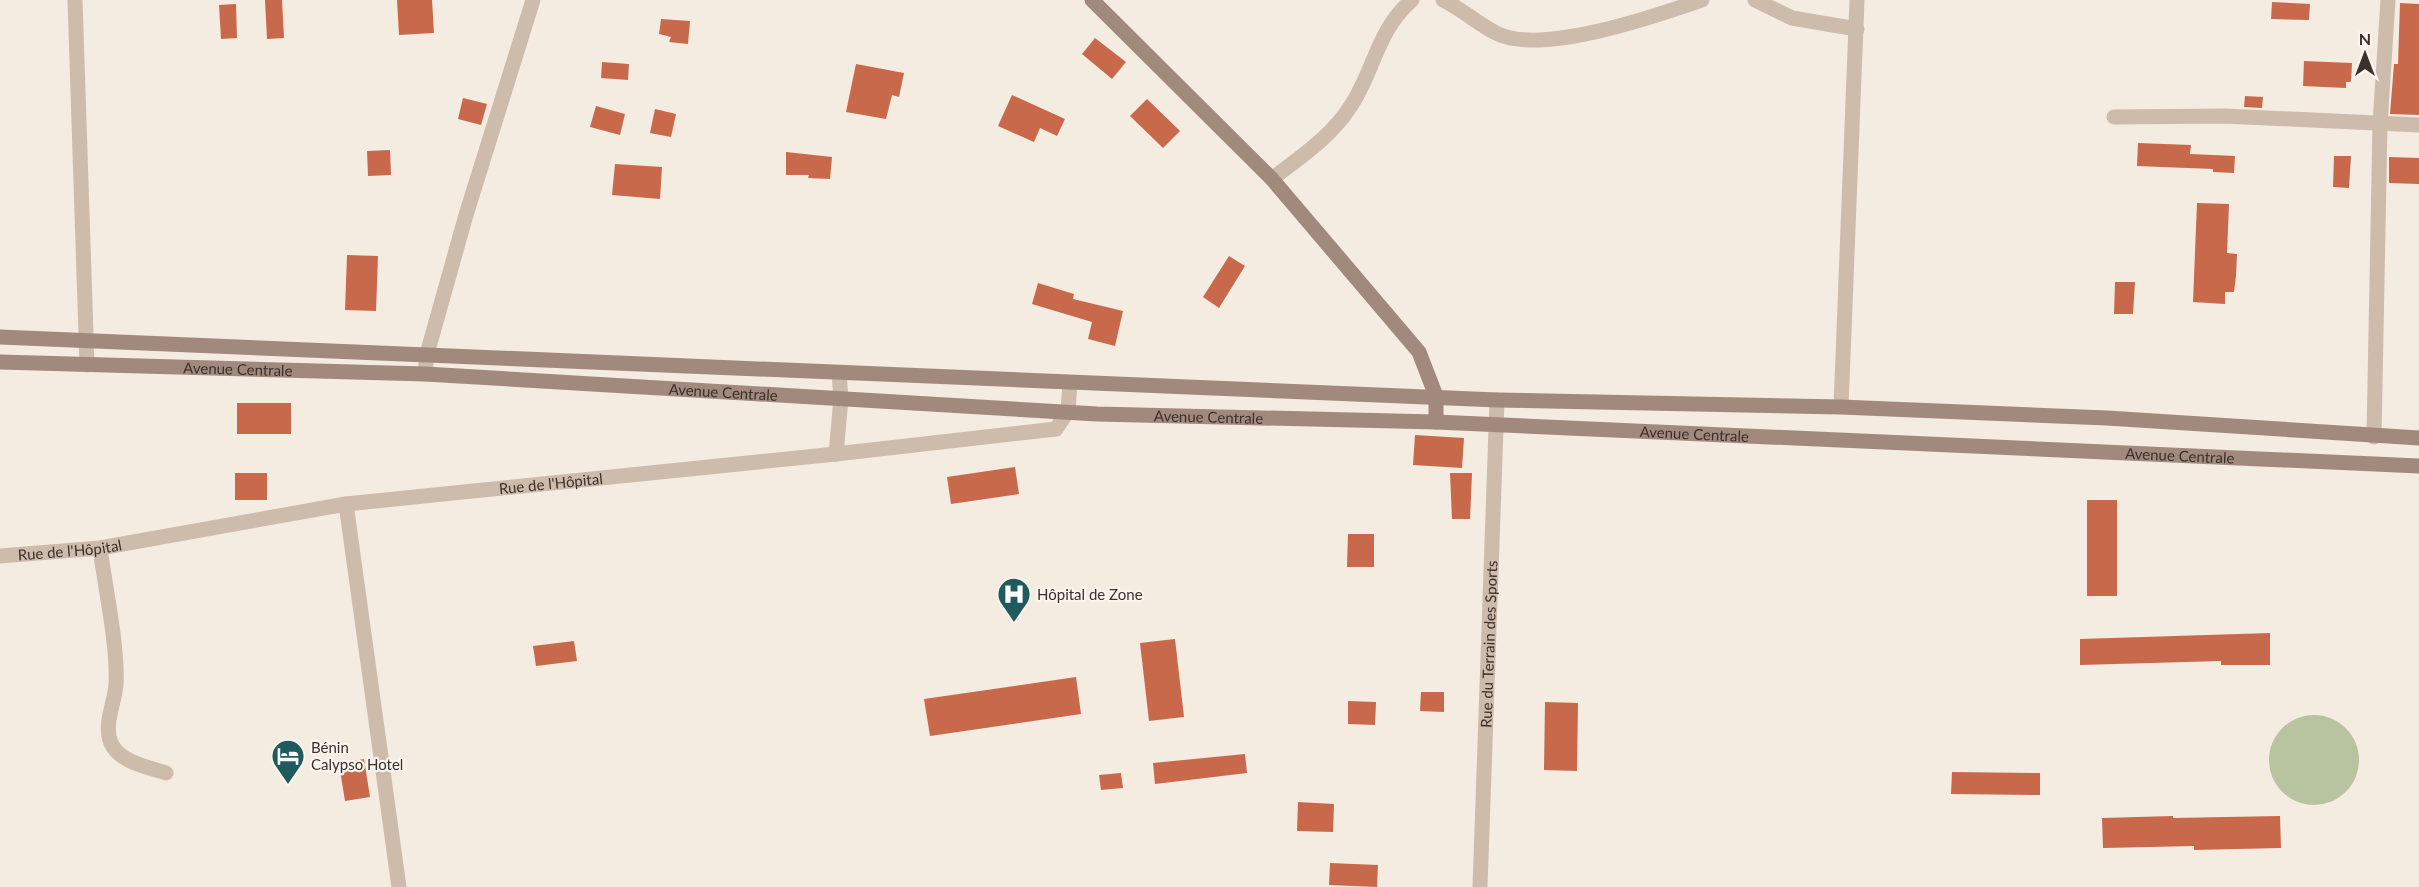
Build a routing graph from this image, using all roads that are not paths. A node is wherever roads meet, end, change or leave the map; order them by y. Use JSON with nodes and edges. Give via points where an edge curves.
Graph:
{"nodes":[{"id":1,"x":75,"y":0,"type":"edge"},
{"id":2,"x":533,"y":0,"type":"edge"},
{"id":3,"x":1092,"y":0,"type":"edge"},
{"id":4,"x":1412,"y":0,"type":"edge"},
{"id":5,"x":1443,"y":0,"type":"edge"},
{"id":6,"x":1702,"y":0,"type":"edge"},
{"id":7,"x":1755,"y":0,"type":"edge"},
{"id":8,"x":1857,"y":0,"type":"edge"},
{"id":9,"x":2388,"y":0,"type":"edge"},
{"id":10,"x":1857,"y":29,"type":"junction"},
{"id":11,"x":2114,"y":117,"type":"dead end"},
{"id":12,"x":2380,"y":124,"type":"junction"},
{"id":13,"x":2419,"y":125,"type":"edge"},
{"id":14,"x":1272,"y":179,"type":"junction"},
{"id":15,"x":0,"y":337,"type":"edge"},
{"id":16,"x":84,"y":340,"type":"junction"},
{"id":17,"x":427,"y":354,"type":"junction"},
{"id":18,"x":0,"y":362,"type":"edge"},
{"id":19,"x":87,"y":365,"type":"junction"},
{"id":20,"x":839,"y":373,"type":"junction"},
{"id":21,"x":425,"y":374,"type":"junction"},
{"id":22,"x":1070,"y":383,"type":"junction"},
{"id":23,"x":1436,"y":396,"type":"junction"},
{"id":24,"x":841,"y":399,"type":"junction"},
{"id":25,"x":1497,"y":400,"type":"junction"},
{"id":26,"x":1841,"y":407,"type":"junction"},
{"id":27,"x":1068,"y":411,"type":"junction"},
{"id":28,"x":1436,"y":422,"type":"junction"},
{"id":29,"x":1496,"y":426,"type":"junction"},
{"id":30,"x":2374,"y":437,"type":"junction"},
{"id":31,"x":2419,"y":438,"type":"edge"},
{"id":32,"x":836,"y":454,"type":"junction"},
{"id":33,"x":2419,"y":466,"type":"edge"},
{"id":34,"x":346,"y":504,"type":"junction"},
{"id":35,"x":100,"y":548,"type":"junction"},
{"id":36,"x":0,"y":556,"type":"edge"},
{"id":37,"x":165,"y":773,"type":"dead end"},
{"id":38,"x":399,"y":887,"type":"edge"},
{"id":39,"x":1480,"y":887,"type":"edge"}],
"edges":[{"from":1,"to":16,"type":"street"},
{"from":2,"to":17,"type":"street"},
{"from":3,"to":14,"type":"street"},
{"from":4,"to":14,"type":"street","via":[[1383,34],[1351,106],[1335,127]]},
{"from":5,"to":6,"type":"street","via":[[1499,35],[1522,39],[1584,33]]},
{"from":7,"to":10,"type":"street","via":[[1792,18]]},
{"from":8,"to":10,"type":"street"},
{"from":9,"to":12,"type":"street"},
{"from":10,"to":26,"type":"street"},
{"from":11,"to":12,"type":"street","via":[[2224,116]]},
{"from":12,"to":13,"type":"street"},
{"from":12,"to":30,"type":"street"},
{"from":14,"to":23,"type":"street","via":[[1419,352]]},
{"from":15,"to":16,"type":"street","name":"Avenue Centrale"},
{"from":16,"to":17,"type":"street","name":"Avenue Centrale"},
{"from":16,"to":19,"type":"street"},
{"from":17,"to":20,"type":"street","name":"Avenue Centrale"},
{"from":17,"to":21,"type":"street"},
{"from":18,"to":19,"type":"street","name":"Avenue Centrale"},
{"from":19,"to":21,"type":"street","name":"Avenue Centrale"},
{"from":20,"to":22,"type":"street","name":"Avenue Centrale"},
{"from":20,"to":24,"type":"street"},
{"from":21,"to":24,"type":"street","name":"Avenue Centrale"},
{"from":22,"to":23,"type":"street","name":"Avenue Centrale"},
{"from":22,"to":27,"type":"street"},
{"from":23,"to":25,"type":"street","name":"Avenue Centrale"},
{"from":23,"to":28,"type":"street"},
{"from":24,"to":27,"type":"street","name":"Avenue Centrale"},
{"from":24,"to":32,"type":"street"},
{"from":25,"to":26,"type":"street","name":"Avenue Centrale"},
{"from":25,"to":29,"type":"street","name":"Rue du Terrain des Sports"},
{"from":26,"to":30,"type":"street","name":"Avenue Centrale","via":[[2107,418]]},
{"from":27,"to":28,"type":"street","name":"Avenue Centrale"},
{"from":27,"to":32,"type":"street","name":"Rue de l'Hôpital","via":[[1056,429]]},
{"from":28,"to":29,"type":"street","name":"Avenue Centrale"},
{"from":29,"to":33,"type":"street","name":"Avenue Centrale"},
{"from":29,"to":39,"type":"street","name":"Rue du Terrain des Sports"},
{"from":30,"to":31,"type":"street","name":"Avenue Centrale"},
{"from":32,"to":34,"type":"street","name":"Rue de l'Hôpital"},
{"from":34,"to":35,"type":"street","name":"Rue de l'Hôpital"},
{"from":34,"to":38,"type":"street"},
{"from":35,"to":36,"type":"street","name":"Rue de l'Hôpital"},
{"from":35,"to":37,"type":"street","via":[[115,662],[116,685],[108,725],[111,744],[125,758]]}]}
